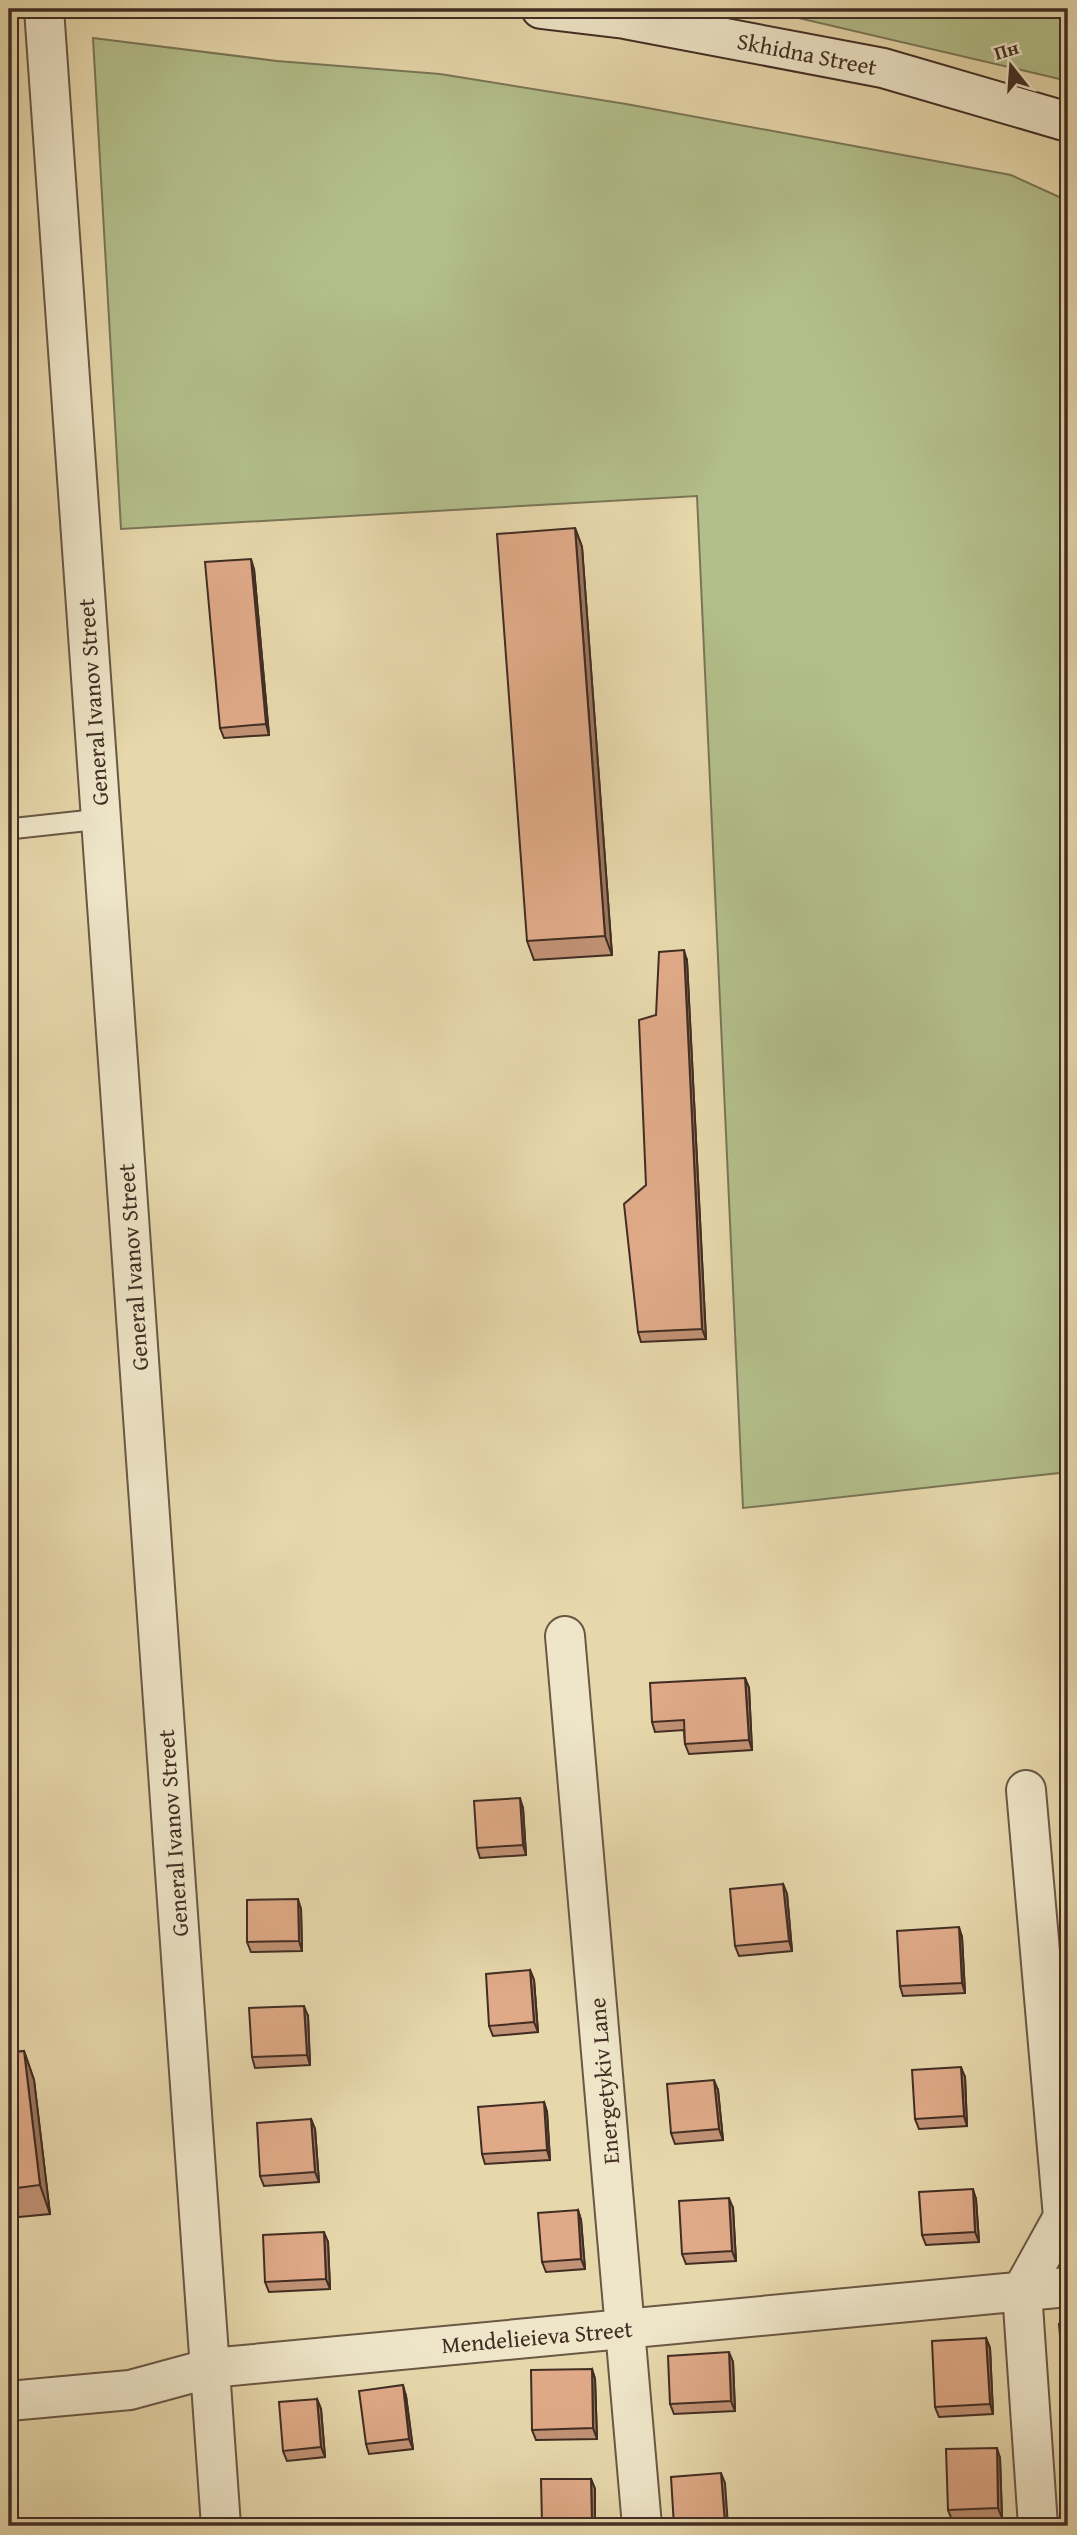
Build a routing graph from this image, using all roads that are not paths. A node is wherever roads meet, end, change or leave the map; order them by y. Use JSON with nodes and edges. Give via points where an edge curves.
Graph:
{"nodes":[{"id":1,"x":44,"y":9,"type":"edge"},
{"id":2,"x":541,"y":9,"type":"edge"},
{"id":3,"x":1068,"y":122,"type":"edge"},
{"id":4,"x":102,"y":819,"type":"junction"},
{"id":5,"x":9,"y":829,"type":"edge"},
{"id":6,"x":565,"y":1636,"type":"dead end"},
{"id":7,"x":1027,"y":1790,"type":"dead end"},
{"id":8,"x":1068,"y":2287,"type":"edge"},
{"id":9,"x":1022,"y":2291,"type":"junction"},
{"id":10,"x":626,"y":2329,"type":"junction"},
{"id":11,"x":211,"y":2368,"type":"junction"},
{"id":12,"x":9,"y":2401,"type":"edge"},
{"id":13,"x":221,"y":2526,"type":"edge"},
{"id":14,"x":642,"y":2526,"type":"edge"},
{"id":15,"x":1038,"y":2526,"type":"edge"}],
"edges":[{"from":1,"to":4,"type":"street","name":"General Ivanov Street"},
{"from":2,"to":3,"type":"street","name":"Skhidna Street","via":[[625,19],[883,68]]},
{"from":4,"to":5,"type":"lane"},
{"from":4,"to":11,"type":"street","name":"General Ivanov Street"},
{"from":6,"to":10,"type":"street","name":"Energetykiv Lane"},
{"from":7,"to":9,"type":"street","via":[[1063,2217]]},
{"from":8,"to":9,"type":"street","name":"Mendelieieva Street"},
{"from":9,"to":10,"type":"street","name":"Mendelieieva Street"},
{"from":9,"to":15,"type":"street"},
{"from":10,"to":11,"type":"street","name":"Mendelieieva Street"},
{"from":10,"to":14,"type":"street","name":"Energetykiv Lane"},
{"from":11,"to":12,"type":"street","name":"Mendelieieva Street","via":[[130,2390]]},
{"from":11,"to":13,"type":"street","name":"General Ivanov Street"}]}
